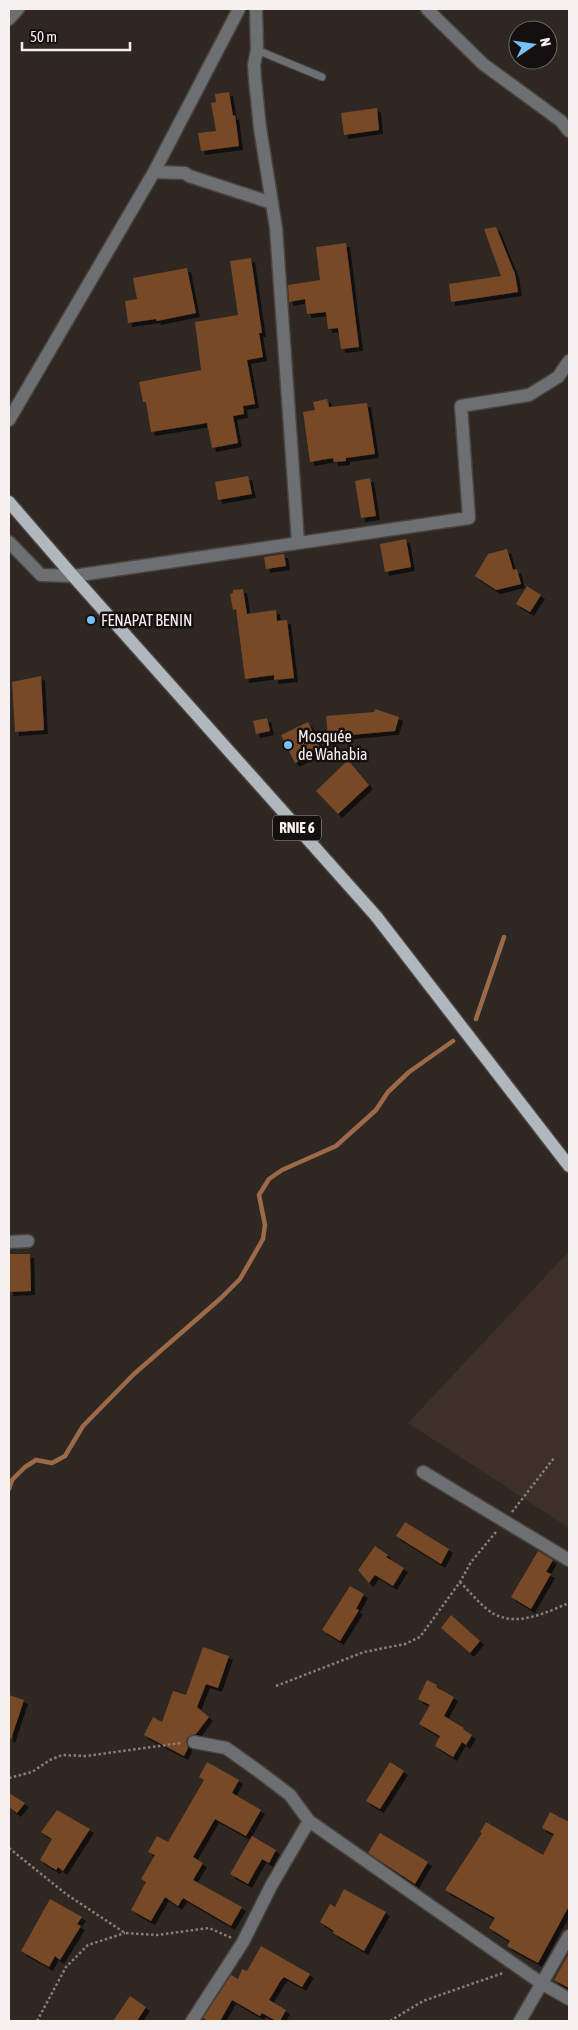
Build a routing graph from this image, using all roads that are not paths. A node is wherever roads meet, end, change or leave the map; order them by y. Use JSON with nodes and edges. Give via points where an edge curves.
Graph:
{"nodes":[{"id":1,"x":18,"y":9,"type":"edge"},
{"id":2,"x":239,"y":9,"type":"edge"},
{"id":3,"x":256,"y":9,"type":"edge"},
{"id":4,"x":427,"y":9,"type":"edge"},
{"id":5,"x":9,"y":19,"type":"edge"},
{"id":6,"x":257,"y":50,"type":"junction"},
{"id":7,"x":322,"y":77,"type":"dead end"},
{"id":8,"x":569,"y":131,"type":"edge"},
{"id":9,"x":154,"y":172,"type":"junction"},
{"id":10,"x":272,"y":203,"type":"junction"},
{"id":11,"x":569,"y":362,"type":"edge"},
{"id":12,"x":9,"y":420,"type":"edge"},
{"id":13,"x":9,"y":502,"type":"edge"},
{"id":14,"x":9,"y":542,"type":"edge"},
{"id":15,"x":298,"y":542,"type":"junction"},
{"id":16,"x":73,"y":576,"type":"junction"},
{"id":17,"x":569,"y":1166,"type":"edge"},
{"id":18,"x":28,"y":1241,"type":"dead end"},
{"id":19,"x":9,"y":1242,"type":"edge"},
{"id":20,"x":423,"y":1472,"type":"dead end"},
{"id":21,"x":569,"y":1560,"type":"edge"},
{"id":22,"x":194,"y":1742,"type":"road end"},
{"id":23,"x":309,"y":1821,"type":"junction"},
{"id":24,"x":569,"y":1936,"type":"edge"},
{"id":25,"x":541,"y":1983,"type":"junction"},
{"id":26,"x":569,"y":1999,"type":"edge"},
{"id":27,"x":192,"y":2021,"type":"edge"},
{"id":28,"x":520,"y":2021,"type":"edge"}],
"edges":[{"from":1,"to":5,"type":"street"},
{"from":2,"to":9,"type":"street"},
{"from":3,"to":6,"type":"street"},
{"from":4,"to":8,"type":"street","via":[[483,64],[561,121]]},
{"from":6,"to":7,"type":"lane"},
{"from":6,"to":10,"type":"street","via":[[254,79]]},
{"from":9,"to":10,"type":"street","via":[[185,173]]},
{"from":9,"to":12,"type":"street"},
{"from":10,"to":15,"type":"street"},
{"from":11,"to":15,"type":"street","via":[[558,378],[529,395],[462,406],[469,518]]},
{"from":13,"to":16,"type":"main road","number":"RNIE 6"},
{"from":14,"to":16,"type":"street","via":[[41,575]]},
{"from":15,"to":16,"type":"street"},
{"from":16,"to":17,"type":"main road","number":"RNIE 6","via":[[376,916]]},
{"from":18,"to":19,"type":"street"},
{"from":20,"to":21,"type":"street"},
{"from":22,"to":23,"type":"street","via":[[226,1748],[290,1794]]},
{"from":23,"to":25,"type":"street"},
{"from":23,"to":27,"type":"street","via":[[243,1942]]},
{"from":24,"to":25,"type":"street"},
{"from":25,"to":26,"type":"street"},
{"from":25,"to":28,"type":"street"}]}
